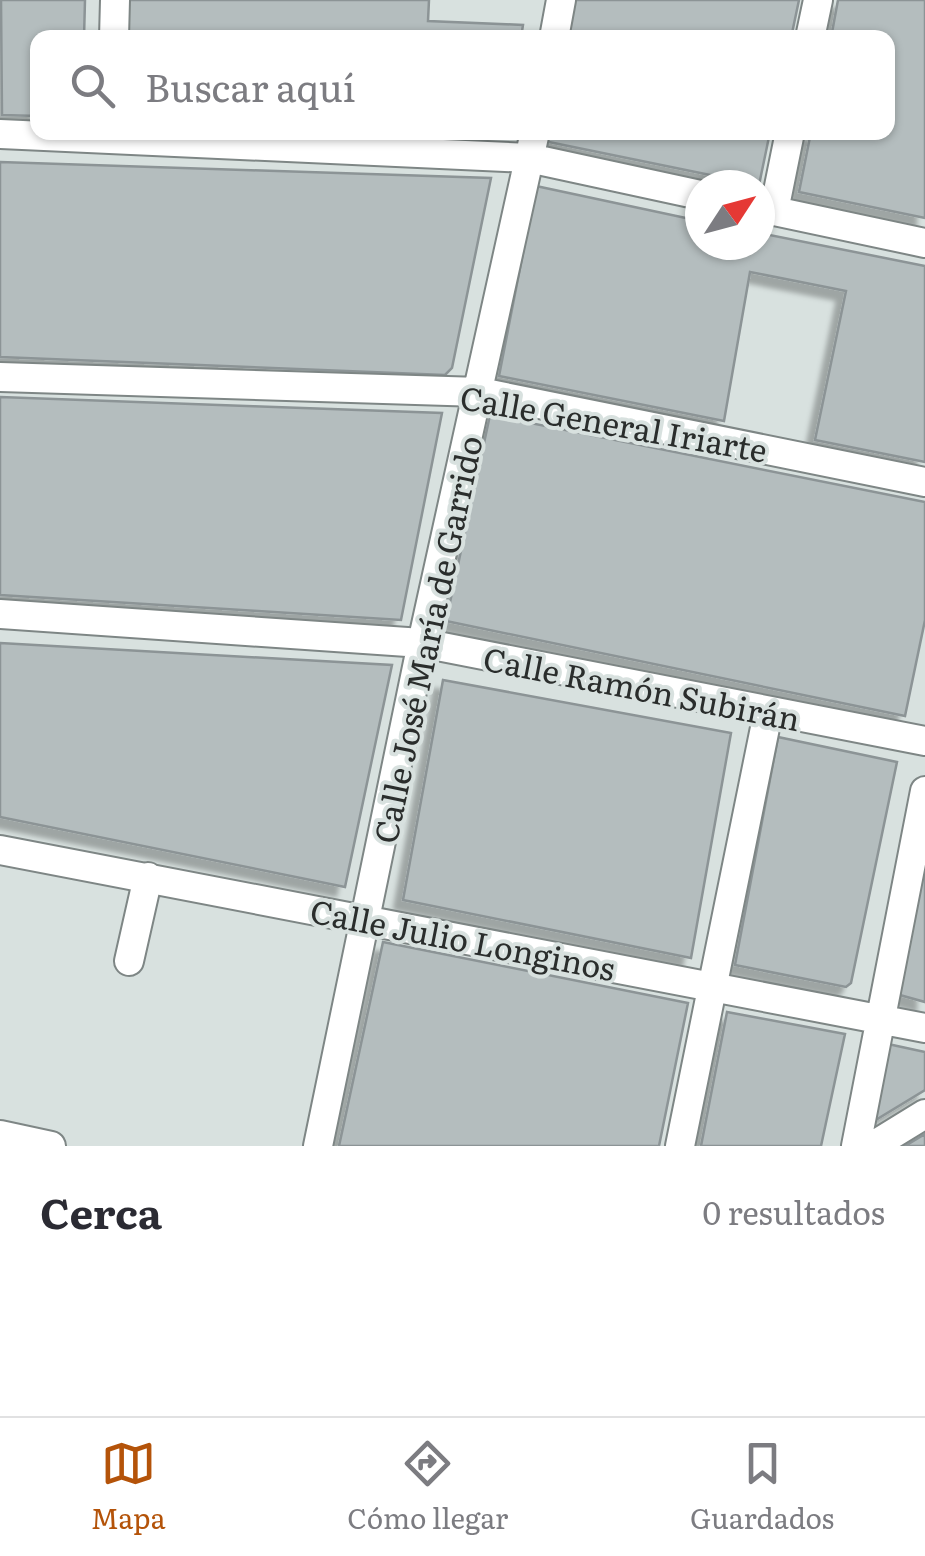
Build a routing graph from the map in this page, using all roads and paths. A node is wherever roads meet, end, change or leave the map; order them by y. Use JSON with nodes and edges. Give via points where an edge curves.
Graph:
{"nodes":[{"id":1,"x":115,"y":0,"type":"edge"},
{"id":2,"x":562,"y":0,"type":"edge"},
{"id":3,"x":818,"y":0,"type":"edge"},
{"id":4,"x":114,"y":30,"type":"edge"},
{"id":5,"x":556,"y":30,"type":"edge"},
{"id":6,"x":812,"y":30,"type":"edge"},
{"id":7,"x":0,"y":134,"type":"edge"},
{"id":8,"x":30,"y":134,"type":"edge"},
{"id":9,"x":341,"y":140,"type":"edge"},
{"id":10,"x":788,"y":140,"type":"edge"},
{"id":11,"x":532,"y":145,"type":"edge"},
{"id":12,"x":775,"y":183,"type":"edge"},
{"id":13,"x":685,"y":191,"type":"edge"},
{"id":14,"x":775,"y":212,"type":"edge"},
{"id":15,"x":925,"y":243,"type":"edge"},
{"id":16,"x":0,"y":377,"type":"edge"},
{"id":17,"x":480,"y":392,"type":"junction"},
{"id":18,"x":925,"y":482,"type":"edge"},
{"id":19,"x":0,"y":614,"type":"edge"},
{"id":20,"x":422,"y":643,"type":"junction"},
{"id":21,"x":768,"y":713,"type":"junction"},
{"id":22,"x":925,"y":741,"type":"edge"},
{"id":23,"x":925,"y":791,"type":"edge"},
{"id":24,"x":0,"y":850,"type":"edge"},
{"id":25,"x":148,"y":877,"type":"junction"},
{"id":26,"x":368,"y":918,"type":"junction"},
{"id":27,"x":130,"y":961,"type":"dead end"},
{"id":28,"x":711,"y":988,"type":"junction"},
{"id":29,"x":881,"y":1018,"type":"junction"},
{"id":30,"x":925,"y":1028,"type":"edge"},
{"id":31,"x":925,"y":1114,"type":"edge"},
{"id":32,"x":0,"y":1135,"type":"edge"},
{"id":33,"x":52,"y":1146,"type":"edge"},
{"id":34,"x":318,"y":1146,"type":"edge"},
{"id":35,"x":680,"y":1146,"type":"edge"},
{"id":36,"x":856,"y":1146,"type":"edge"},
{"id":37,"x":873,"y":1146,"type":"edge"}],
"edges":[{"from":1,"to":4,"type":"street"},
{"from":2,"to":5,"type":"street"},
{"from":3,"to":6,"type":"street"},
{"from":7,"to":8,"type":"street"},
{"from":9,"to":11,"type":"street"},
{"from":10,"to":12,"type":"street"},
{"from":11,"to":13,"type":"street"},
{"from":11,"to":17,"type":"street","name":"Calle José María de Garrido"},
{"from":14,"to":15,"type":"street"},
{"from":16,"to":17,"type":"street","name":"Calle General Iriarte"},
{"from":17,"to":18,"type":"street","name":"Calle General Iriarte"},
{"from":17,"to":20,"type":"street","name":"Calle José María de Garrido"},
{"from":19,"to":20,"type":"street","name":"Calle Ramón Subirán"},
{"from":20,"to":21,"type":"street","name":"Calle Ramón Subirán"},
{"from":20,"to":26,"type":"street","name":"Calle José María de Garrido"},
{"from":21,"to":22,"type":"street","name":"Calle Ramón Subirán"},
{"from":21,"to":28,"type":"street"},
{"from":23,"to":29,"type":"street"},
{"from":24,"to":25,"type":"street","name":"Calle Julio Longinos"},
{"from":25,"to":26,"type":"street","name":"Calle Julio Longinos"},
{"from":25,"to":27,"type":"street"},
{"from":26,"to":28,"type":"street","name":"Calle Julio Longinos"},
{"from":26,"to":34,"type":"street","name":"Calle José María de Garrido"},
{"from":28,"to":29,"type":"street","name":"Calle Julio Longinos"},
{"from":28,"to":35,"type":"street"},
{"from":29,"to":30,"type":"street","name":"Calle Julio Longinos"},
{"from":29,"to":36,"type":"street"},
{"from":31,"to":37,"type":"street"},
{"from":32,"to":33,"type":"street"}]}
